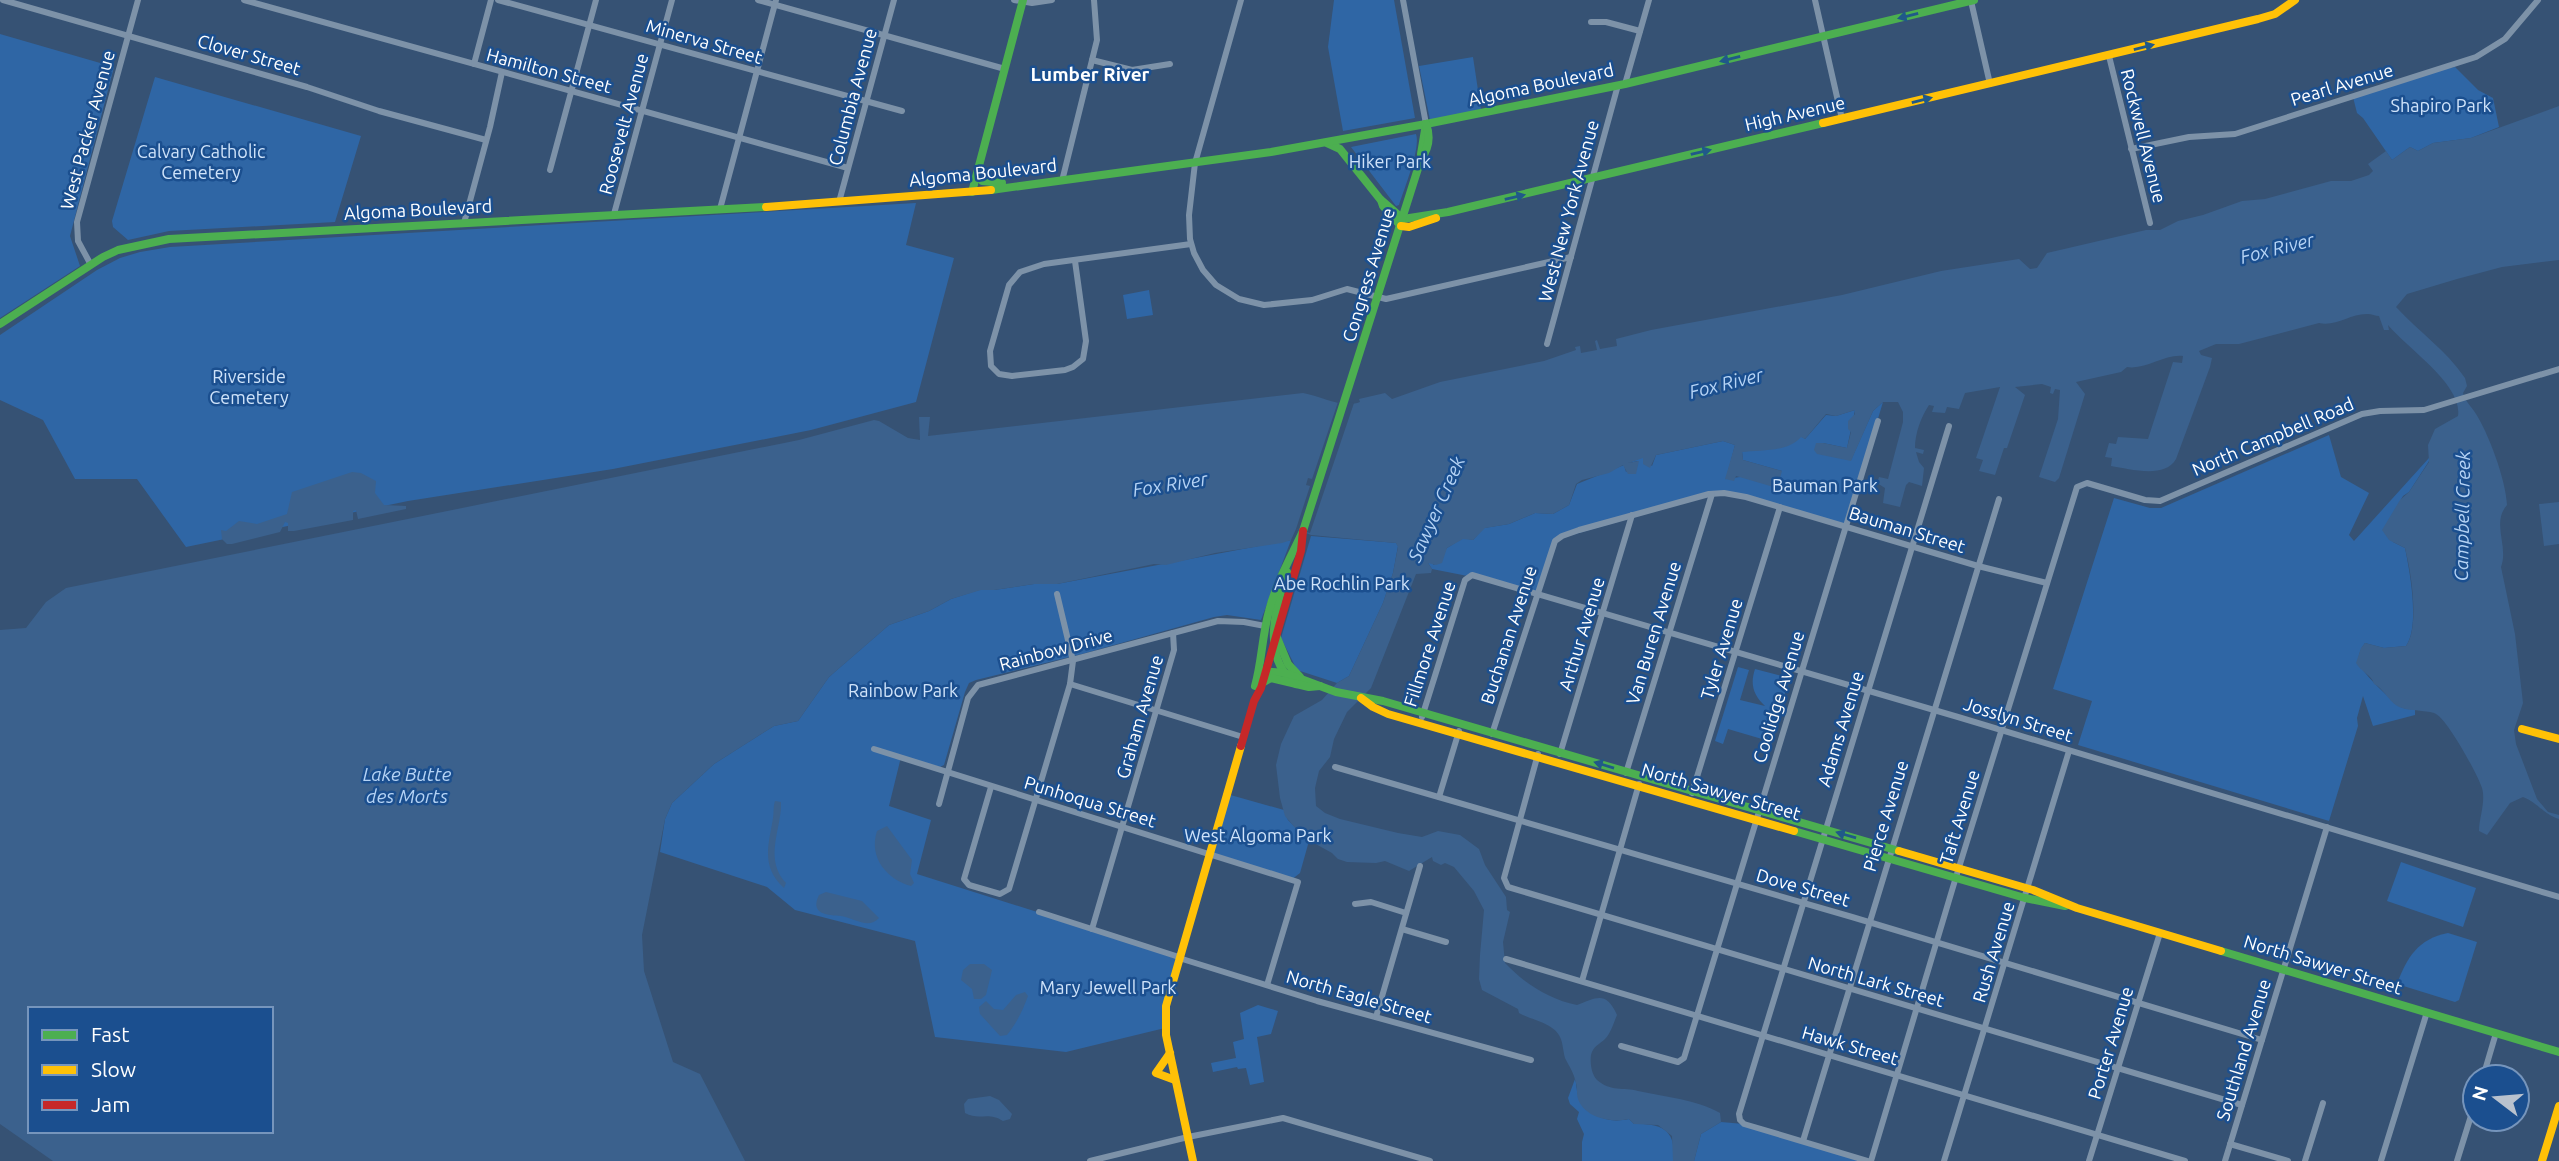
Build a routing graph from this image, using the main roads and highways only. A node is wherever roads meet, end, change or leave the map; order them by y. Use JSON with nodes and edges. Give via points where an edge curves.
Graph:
{"nodes":[{"id":1,"x":1973,"y":0,"type":"edge"},
{"id":2,"x":2295,"y":0,"type":"edge"},
{"id":3,"x":1020,"y":1,"type":"edge"},
{"id":4,"x":1426,"y":124,"type":"junction"},
{"id":5,"x":1355,"y":136,"type":"junction"},
{"id":6,"x":1327,"y":143,"type":"junction"},
{"id":7,"x":1344,"y":154,"type":"junction"},
{"id":8,"x":977,"y":169,"type":"junction"},
{"id":9,"x":1042,"y":184,"type":"junction"},
{"id":10,"x":972,"y":192,"type":"junction"},
{"id":11,"x":1402,"y":222,"type":"junction"},
{"id":12,"x":0,"y":324,"type":"edge"},
{"id":13,"x":1303,"y":531,"type":"junction"},
{"id":14,"x":1289,"y":565,"type":"junction"},
{"id":15,"x":1276,"y":635,"type":"junction"},
{"id":16,"x":1273,"y":645,"type":"junction"},
{"id":17,"x":1262,"y":671,"type":"junction"},
{"id":18,"x":1286,"y":674,"type":"junction"},
{"id":19,"x":1299,"y":681,"type":"junction"},
{"id":20,"x":1262,"y":684,"type":"junction"},
{"id":21,"x":1254,"y":701,"type":"junction"},
{"id":22,"x":1422,"y":717,"type":"junction"},
{"id":23,"x":2522,"y":729,"type":"dead end"},
{"id":24,"x":1491,"y":736,"type":"junction"},
{"id":25,"x":2559,"y":740,"type":"edge"},
{"id":26,"x":2559,"y":1052,"type":"edge"},
{"id":27,"x":1170,"y":1053,"type":"junction"},
{"id":28,"x":1175,"y":1080,"type":"junction"},
{"id":29,"x":2559,"y":1106,"type":"edge"},
{"id":30,"x":2556,"y":1128,"type":"edge"},
{"id":31,"x":1193,"y":1161,"type":"edge"},
{"id":32,"x":2542,"y":1161,"type":"edge"}],
"edges":[{"from":1,"to":4,"type":"main road","name":"Algoma Boulevard","one_way":true,"via":[[1621,84]]},
{"from":11,"to":2,"type":"main road","name":"High Avenue","one_way":true,"via":[[2268,17]]},
{"from":3,"to":8,"type":"main road"},
{"from":4,"to":5,"type":"main road","name":"Algoma Boulevard"},
{"from":4,"to":11,"type":"main road","name":"Congress Avenue","via":[[1430,138]]},
{"from":5,"to":6,"type":"main road","name":"Algoma Boulevard"},
{"from":5,"to":7,"type":"main road"},
{"from":6,"to":7,"type":"main road"},
{"from":6,"to":9,"type":"main road","name":"Algoma Boulevard"},
{"from":7,"to":11,"type":"main road"},
{"from":8,"to":9,"type":"main road","via":[[985,183]]},
{"from":8,"to":10,"type":"main road"},
{"from":9,"to":10,"type":"main road","name":"Algoma Boulevard"},
{"from":10,"to":12,"type":"main road","name":"Algoma Boulevard","via":[[169,239],[118,250]]},
{"from":11,"to":13,"type":"main road","name":"Congress Avenue"},
{"from":13,"to":14,"type":"main road"},
{"from":13,"to":15,"type":"main road"},
{"from":14,"to":16,"type":"main road","via":[[1272,622]]},
{"from":14,"to":17,"type":"main road","via":[[1276,588],[1265,626]]},
{"from":15,"to":16,"type":"main road"},
{"from":15,"to":19,"type":"main road"},
{"from":16,"to":17,"type":"main road"},
{"from":16,"to":18,"type":"main road"},
{"from":17,"to":18,"type":"main road","name":"North Sawyer Street"},
{"from":17,"to":20,"type":"main road"},
{"from":17,"to":21,"type":"main road"},
{"from":18,"to":19,"type":"main road","name":"North Sawyer Street"},
{"from":19,"to":20,"type":"main road","via":[[1271,678]]},
{"from":19,"to":22,"type":"main road","name":"North Sawyer Street","via":[[1361,698],[1380,710]]},
{"from":20,"to":21,"type":"main road"},
{"from":21,"to":27,"type":"main road","via":[[1165,1014]]},
{"from":22,"to":24,"type":"main road","name":"North Sawyer Street","via":[[1461,723]]},
{"from":22,"to":24,"type":"main road","name":"North Sawyer Street","via":[[1458,733]]},
{"from":23,"to":25,"type":"main road"},
{"from":24,"to":26,"type":"main road","name":"North Sawyer Street"},
{"from":27,"to":28,"type":"main road"},
{"from":27,"to":28,"type":"main road","via":[[1156,1073]]},
{"from":28,"to":31,"type":"main road"},
{"from":29,"to":30,"type":"main road"},
{"from":30,"to":32,"type":"main road"}]}
